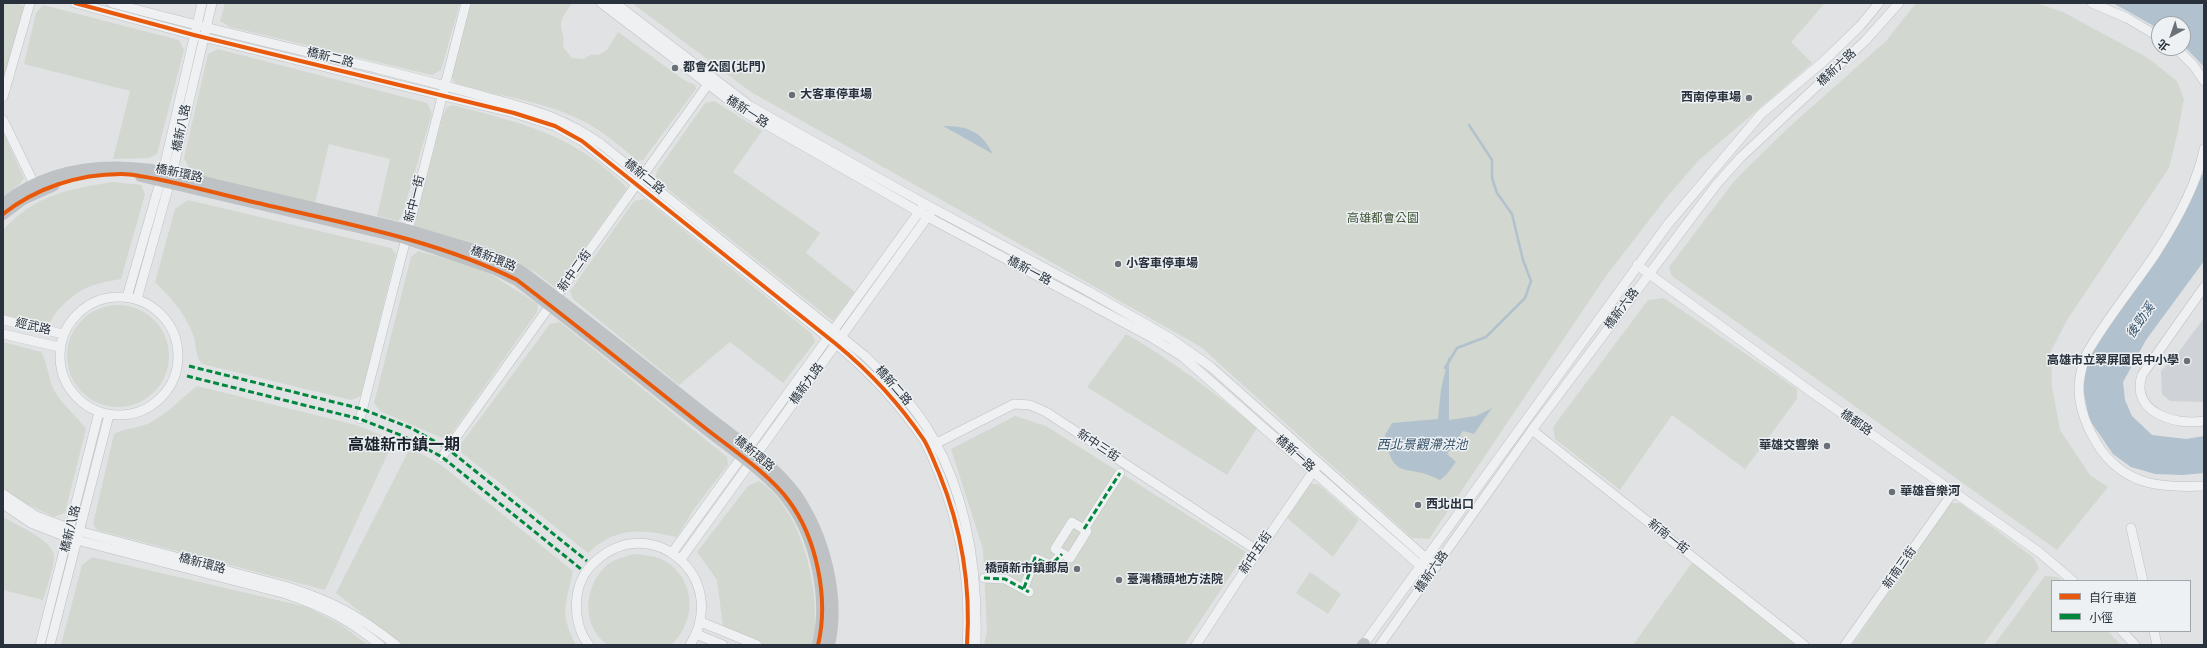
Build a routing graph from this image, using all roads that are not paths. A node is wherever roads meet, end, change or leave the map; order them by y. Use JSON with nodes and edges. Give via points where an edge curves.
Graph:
{"nodes":[{"id":1,"x":30,"y":3,"type":"edge"},
{"id":2,"x":75,"y":3,"type":"edge"},
{"id":3,"x":112,"y":3,"type":"edge"},
{"id":4,"x":202,"y":3,"type":"edge"},
{"id":5,"x":212,"y":3,"type":"edge"},
{"id":6,"x":466,"y":3,"type":"edge"},
{"id":7,"x":601,"y":3,"type":"edge"},
{"id":8,"x":615,"y":3,"type":"edge"},
{"id":9,"x":1879,"y":3,"type":"edge"},
{"id":10,"x":1899,"y":3,"type":"edge"},
{"id":11,"x":2092,"y":3,"type":"edge"},
{"id":12,"x":201,"y":27,"type":"junction"},
{"id":13,"x":642,"y":29,"type":"junction"},
{"id":14,"x":2151,"y":32,"type":"edge"},
{"id":15,"x":198,"y":36,"type":"junction"},
{"id":16,"x":2184,"y":56,"type":"edge"},
{"id":17,"x":711,"y":81,"type":"junction"},
{"id":18,"x":2204,"y":81,"type":"edge"},
{"id":19,"x":444,"y":85,"type":"junction"},
{"id":20,"x":441,"y":96,"type":"junction"},
{"id":21,"x":3,"y":97,"type":"edge"},
{"id":22,"x":3,"y":120,"type":"edge"},
{"id":23,"x":2204,"y":148,"type":"edge"},
{"id":24,"x":643,"y":176,"type":"junction"},
{"id":25,"x":166,"y":177,"type":"junction"},
{"id":26,"x":638,"y":184,"type":"junction"},
{"id":27,"x":36,"y":188,"type":"junction"},
{"id":28,"x":3,"y":204,"type":"edge"},
{"id":29,"x":922,"y":208,"type":"junction"},
{"id":30,"x":931,"y":213,"type":"junction"},
{"id":31,"x":3,"y":214,"type":"edge"},
{"id":32,"x":406,"y":234,"type":"junction"},
{"id":33,"x":1637,"y":265,"type":"junction"},
{"id":34,"x":1648,"y":274,"type":"junction"},
{"id":35,"x":2204,"y":287,"type":"edge"},
{"id":36,"x":127,"y":297,"type":"junction"},
{"id":37,"x":137,"y":299,"type":"junction"},
{"id":38,"x":553,"y":301,"type":"junction"},
{"id":39,"x":3,"y":320,"type":"edge"},
{"id":40,"x":834,"y":330,"type":"junction"},
{"id":41,"x":3,"y":334,"type":"edge"},
{"id":42,"x":63,"y":334,"type":"junction"},
{"id":43,"x":828,"y":338,"type":"junction"},
{"id":44,"x":839,"y":340,"type":"junction"},
{"id":45,"x":59,"y":347,"type":"junction"},
{"id":46,"x":99,"y":412,"type":"junction"},
{"id":47,"x":109,"y":415,"type":"junction"},
{"id":48,"x":360,"y":419,"type":"dead end"},
{"id":49,"x":2204,"y":421,"type":"edge"},
{"id":50,"x":1532,"y":430,"type":"junction"},
{"id":51,"x":932,"y":445,"type":"junction"},
{"id":52,"x":749,"y":456,"type":"junction"},
{"id":53,"x":442,"y":457,"type":"dead end"},
{"id":54,"x":1316,"y":467,"type":"junction"},
{"id":55,"x":1120,"y":473,"type":"dead end"},
{"id":56,"x":2204,"y":486,"type":"edge"},
{"id":57,"x":1954,"y":490,"type":"junction"},
{"id":58,"x":3,"y":494,"type":"edge"},
{"id":59,"x":3,"y":504,"type":"edge"},
{"id":60,"x":2131,"y":528,"type":"dead end"},
{"id":61,"x":1084,"y":529,"type":"junction"},
{"id":62,"x":74,"y":534,"type":"junction"},
{"id":63,"x":1258,"y":551,"type":"junction"},
{"id":64,"x":672,"y":553,"type":"junction"},
{"id":65,"x":1062,"y":554,"type":"junction"},
{"id":66,"x":680,"y":559,"type":"junction"},
{"id":67,"x":1424,"y":563,"type":"junction"},
{"id":68,"x":1436,"y":567,"type":"junction"},
{"id":69,"x":1430,"y":575,"type":"junction"},
{"id":70,"x":984,"y":578,"type":"dead end"},
{"id":71,"x":2072,"y":580,"type":"edge"},
{"id":72,"x":2143,"y":580,"type":"edge"},
{"id":73,"x":700,"y":622,"type":"junction"},
{"id":74,"x":2123,"y":632,"type":"edge"},
{"id":75,"x":2154,"y":632,"type":"edge"},
{"id":76,"x":696,"y":634,"type":"junction"},
{"id":77,"x":1364,"y":644,"type":"edge"},
{"id":78,"x":40,"y":645,"type":"edge"},
{"id":79,"x":50,"y":645,"type":"edge"},
{"id":80,"x":380,"y":645,"type":"edge"},
{"id":81,"x":396,"y":645,"type":"edge"},
{"id":82,"x":589,"y":645,"type":"edge"},
{"id":83,"x":690,"y":645,"type":"edge"},
{"id":84,"x":723,"y":645,"type":"edge"},
{"id":85,"x":757,"y":645,"type":"edge"},
{"id":86,"x":818,"y":645,"type":"edge"},
{"id":87,"x":829,"y":645,"type":"edge"},
{"id":88,"x":967,"y":645,"type":"edge"},
{"id":89,"x":976,"y":645,"type":"edge"},
{"id":90,"x":1196,"y":645,"type":"edge"},
{"id":91,"x":1380,"y":645,"type":"edge"},
{"id":92,"x":1804,"y":645,"type":"edge"},
{"id":93,"x":1845,"y":645,"type":"edge"},
{"id":94,"x":2135,"y":645,"type":"edge"},
{"id":95,"x":2157,"y":645,"type":"edge"}],
"edges":[{"from":1,"to":21,"type":"street"},
{"from":2,"to":15,"type":"street","name":"橋新二路"},
{"from":3,"to":12,"type":"street","name":"橋新二路"},
{"from":4,"to":12,"type":"street","name":"橋新八路"},
{"from":5,"to":12,"type":"street","name":"橋新八路"},
{"from":6,"to":19,"type":"street","name":"新中一街"},
{"from":7,"to":13,"type":"street","name":"橋新一路"},
{"from":8,"to":13,"type":"street","name":"橋新一路"},
{"from":9,"to":33,"type":"street","name":"橋新六路","via":[[1860,26],[1824,61],[1761,114],[1673,218]]},
{"from":10,"to":34,"type":"street","name":"橋新六路","via":[[1865,40],[1740,158]]},
{"from":11,"to":14,"type":"street","via":[[2127,18]]},
{"from":12,"to":15,"type":"street","name":"橋新八路"},
{"from":12,"to":19,"type":"street","name":"橋新二路"},
{"from":13,"to":17,"type":"street","name":"橋新一路"},
{"from":15,"to":20,"type":"street","name":"橋新二路"},
{"from":15,"to":25,"type":"street","name":"橋新八路"},
{"from":16,"to":18,"type":"street"},
{"from":17,"to":24,"type":"street","name":"新中二街"},
{"from":17,"to":29,"type":"street","name":"橋新一路","via":[[746,113]]},
{"from":19,"to":20,"type":"street","name":"新中一街"},
{"from":19,"to":24,"type":"street","name":"橋新二路","via":[[554,116],[583,131]]},
{"from":20,"to":26,"type":"street","name":"橋新二路","via":[[514,113],[555,126],[582,141]]},
{"from":20,"to":32,"type":"street","name":"新中一街"},
{"from":22,"to":27,"type":"street"},
{"from":23,"to":56,"type":"street","via":[[2201,165],[2182,207],[2157,252],[2086,354],[2079,387],[2083,415],[2094,439],[2110,462],[2133,478],[2170,488]]},
{"from":24,"to":26,"type":"street","name":"新中二街"},
{"from":24,"to":40,"type":"street","name":"橋新二路"},
{"from":25,"to":27,"type":"street","name":"橋新環路","via":[[123,166],[104,167],[78,170]]},
{"from":25,"to":32,"type":"street","name":"橋新環路"},
{"from":25,"to":36,"type":"street","name":"橋新八路"},
{"from":25,"to":37,"type":"street","name":"橋新八路"},
{"from":26,"to":38,"type":"street","name":"新中二街"},
{"from":26,"to":43,"type":"street","name":"橋新二路"},
{"from":27,"to":28,"type":"street","name":"橋新環路","via":[[17,193]]},
{"from":27,"to":31,"type":"street","name":"橋新環路"},
{"from":29,"to":30,"type":"street","name":"橋新一路"},
{"from":29,"to":40,"type":"street","name":"橋新九路"},
{"from":30,"to":44,"type":"street","name":"橋新九路"},
{"from":30,"to":54,"type":"street","name":"橋新一路","via":[[1086,290],[1187,349],[1210,367]]},
{"from":32,"to":38,"type":"street","name":"橋新環路","via":[[497,258],[522,272]]},
{"from":32,"to":48,"type":"street","name":"新中一街"},
{"from":33,"to":34,"type":"street","name":"橋都路"},
{"from":33,"to":67,"type":"street","name":"橋新六路"},
{"from":34,"to":50,"type":"street","name":"橋新六路"},
{"from":34,"to":57,"type":"street","name":"橋都路","via":[[1810,391]]},
{"from":35,"to":49,"type":"street","via":[[2142,375],[2140,382],[2142,399],[2154,412],[2184,422]]},
{"from":36,"to":37,"type":"street"},
{"from":36,"to":42,"type":"street","via":[[106,297],[88,304],[73,317]]},
{"from":37,"to":47,"type":"street","via":[[150,305],[163,316],[172,330],[178,346],[176,372],[169,388],[143,411]]},
{"from":38,"to":52,"type":"street","name":"橋新環路"},
{"from":38,"to":53,"type":"street","name":"新中二街"},
{"from":39,"to":42,"type":"street","name":"經武路"},
{"from":40,"to":43,"type":"street","name":"橋新九路"},
{"from":40,"to":44,"type":"street","name":"橋新二路"},
{"from":41,"to":45,"type":"street","name":"經武路"},
{"from":42,"to":45,"type":"street"},
{"from":43,"to":44,"type":"street","name":"橋新二路"},
{"from":43,"to":52,"type":"street","name":"橋新九路"},
{"from":44,"to":51,"type":"street","name":"橋新二路"},
{"from":44,"to":52,"type":"street","name":"橋新九路"},
{"from":45,"to":46,"type":"street","via":[[60,368],[68,387],[81,402]]},
{"from":46,"to":47,"type":"street"},
{"from":46,"to":62,"type":"street","name":"橋新八路"},
{"from":47,"to":62,"type":"street","name":"橋新八路"},
{"from":50,"to":68,"type":"street","name":"橋新六路"},
{"from":50,"to":92,"type":"street","name":"新南一街"},
{"from":51,"to":63,"type":"street","name":"新中三街","via":[[1014,404],[1030,405],[1046,412]]},
{"from":51,"to":88,"type":"street","name":"橋新二路","via":[[964,560],[969,614]]},
{"from":51,"to":89,"type":"street","name":"橋新二路","via":[[963,515],[973,559],[977,614]]},
{"from":52,"to":64,"type":"street","name":"橋新九路"},
{"from":52,"to":66,"type":"street","name":"橋新九路"},
{"from":52,"to":86,"type":"street","name":"橋新環路","via":[[789,501],[811,546],[821,586],[823,610]]},
{"from":52,"to":87,"type":"street","name":"橋新環路","via":[[784,481],[796,495],[820,538],[830,585],[832,611]]},
{"from":54,"to":63,"type":"street","name":"新中五街"},
{"from":54,"to":67,"type":"street","name":"橋新一路"},
{"from":55,"to":61,"type":"street"},
{"from":57,"to":71,"type":"street","name":"橋都路","via":[[2039,552]]},
{"from":57,"to":93,"type":"street","name":"新南三街"},
{"from":58,"to":62,"type":"street","name":"橋新環路","via":[[36,516]]},
{"from":59,"to":62,"type":"street","name":"橋新環路","via":[[32,523]]},
{"from":60,"to":72,"type":"street"},
{"from":61,"to":65,"type":"street","via":[[1087,531],[1070,558]]},
{"from":61,"to":65,"type":"street","via":[[1072,522],[1055,549]]},
{"from":62,"to":78,"type":"street","name":"橋新八路"},
{"from":62,"to":79,"type":"street","name":"橋新八路"},
{"from":62,"to":80,"type":"street","name":"橋新環路","via":[[321,606]]},
{"from":62,"to":81,"type":"street","name":"橋新環路","via":[[288,586],[323,598],[354,614]]},
{"from":63,"to":90,"type":"street","name":"新中五街"},
{"from":64,"to":66,"type":"street"},
{"from":64,"to":82,"type":"street","via":[[659,547],[630,544],[603,555],[592,564],[578,589],[576,607],[578,624]]},
{"from":65,"to":70,"type":"street","via":[[1051,565],[1035,558],[1026,590],[1005,579]]},
{"from":66,"to":73,"type":"street","via":[[690,570],[701,595]]},
{"from":67,"to":68,"type":"street","name":"橋新一路"},
{"from":67,"to":69,"type":"street","name":"橋新一路"},
{"from":67,"to":77,"type":"street","name":"橋新六路"},
{"from":68,"to":69,"type":"street","name":"橋新六路"},
{"from":69,"to":91,"type":"street","name":"橋新六路"},
{"from":73,"to":76,"type":"street"},
{"from":73,"to":85,"type":"street"},
{"from":74,"to":94,"type":"street"},
{"from":75,"to":95,"type":"street"},
{"from":76,"to":83,"type":"street"},
{"from":76,"to":84,"type":"street"}]}
